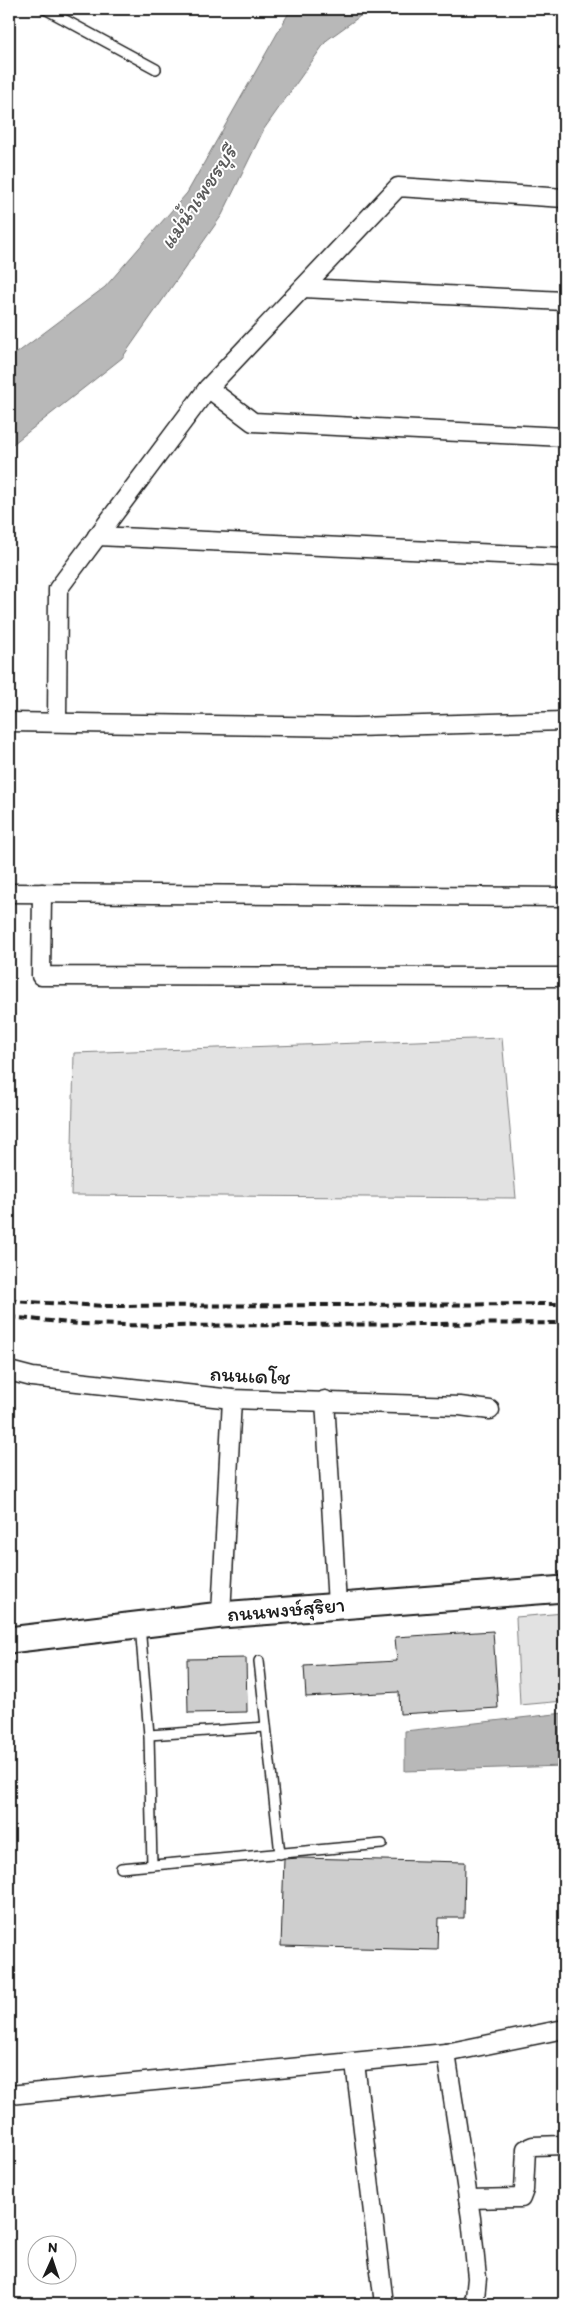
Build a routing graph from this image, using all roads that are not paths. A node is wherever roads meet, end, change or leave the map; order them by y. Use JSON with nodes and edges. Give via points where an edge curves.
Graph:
{"nodes":[{"id":1,"x":45,"y":9,"type":"edge"},
{"id":2,"x":156,"y":69,"type":"dead end"},
{"id":3,"x":564,"y":198,"type":"edge"},
{"id":4,"x":303,"y":288,"type":"junction"},
{"id":5,"x":564,"y":301,"type":"edge"},
{"id":6,"x":208,"y":388,"type":"junction"},
{"id":7,"x":564,"y":437,"type":"edge"},
{"id":8,"x":97,"y":536,"type":"junction"},
{"id":9,"x":564,"y":557,"type":"edge"},
{"id":10,"x":57,"y":721,"type":"junction"},
{"id":11,"x":564,"y":721,"type":"edge"},
{"id":12,"x":9,"y":722,"type":"edge"},
{"id":13,"x":9,"y":893,"type":"edge"},
{"id":14,"x":42,"y":894,"type":"junction"},
{"id":15,"x":564,"y":898,"type":"edge"},
{"id":16,"x":564,"y":977,"type":"edge"},
{"id":17,"x":9,"y":1371,"type":"edge"},
{"id":18,"x":232,"y":1399,"type":"junction"},
{"id":19,"x":325,"y":1400,"type":"junction"},
{"id":20,"x":490,"y":1410,"type":"dead end"},
{"id":21,"x":564,"y":1589,"type":"edge"},
{"id":22,"x":337,"y":1605,"type":"junction"},
{"id":23,"x":221,"y":1615,"type":"junction"},
{"id":24,"x":140,"y":1625,"type":"junction"},
{"id":25,"x":9,"y":1640,"type":"edge"},
{"id":26,"x":259,"y":1661,"type":"dead end"},
{"id":27,"x":266,"y":1727,"type":"junction"},
{"id":28,"x":149,"y":1735,"type":"junction"},
{"id":29,"x":382,"y":1844,"type":"dead end"},
{"id":30,"x":280,"y":1854,"type":"junction"},
{"id":31,"x":152,"y":1865,"type":"junction"},
{"id":32,"x":121,"y":1868,"type":"dead end"},
{"id":33,"x":564,"y":2029,"type":"edge"},
{"id":34,"x":446,"y":2053,"type":"junction"},
{"id":35,"x":355,"y":2063,"type":"junction"},
{"id":36,"x":9,"y":2095,"type":"edge"},
{"id":37,"x":564,"y":2145,"type":"edge"},
{"id":38,"x":468,"y":2199,"type":"junction"},
{"id":39,"x":384,"y":2304,"type":"edge"},
{"id":40,"x":472,"y":2304,"type":"edge"}],
"edges":[{"from":1,"to":2,"type":"lane"},
{"from":3,"to":4,"type":"street","via":[[398,187]]},
{"from":4,"to":5,"type":"street"},
{"from":4,"to":6,"type":"street"},
{"from":6,"to":7,"type":"street","via":[[253,422]]},
{"from":6,"to":8,"type":"street"},
{"from":8,"to":9,"type":"street"},
{"from":8,"to":10,"type":"street","via":[[58,589]]},
{"from":10,"to":11,"type":"street","via":[[355,727]]},
{"from":10,"to":12,"type":"street"},
{"from":13,"to":14,"type":"street"},
{"from":14,"to":15,"type":"street"},
{"from":14,"to":16,"type":"street","via":[[41,976]]},
{"from":17,"to":18,"type":"street","name":"ถนนเดโช","via":[[32,1377]]},
{"from":18,"to":19,"type":"street","name":"ถนนเดโช"},
{"from":18,"to":23,"type":"street"},
{"from":19,"to":20,"type":"street","name":"ถนนเดโช"},
{"from":19,"to":22,"type":"street"},
{"from":21,"to":22,"type":"main road","name":"ถนนพงษ์สุริยา"},
{"from":22,"to":23,"type":"main road","name":"ถนนพงษ์สุริยา"},
{"from":23,"to":24,"type":"main road","name":"ถนนพงษ์สุริยา"},
{"from":24,"to":25,"type":"main road","name":"ถนนพงษ์สุริยา"},
{"from":24,"to":28,"type":"lane"},
{"from":26,"to":27,"type":"lane"},
{"from":27,"to":28,"type":"lane"},
{"from":27,"to":30,"type":"lane"},
{"from":28,"to":31,"type":"lane"},
{"from":29,"to":30,"type":"lane"},
{"from":30,"to":31,"type":"lane"},
{"from":31,"to":32,"type":"lane"},
{"from":33,"to":34,"type":"street"},
{"from":34,"to":35,"type":"street"},
{"from":34,"to":38,"type":"street"},
{"from":35,"to":36,"type":"street"},
{"from":35,"to":39,"type":"street"},
{"from":37,"to":38,"type":"street","via":[[526,2148],[521,2198]]},
{"from":38,"to":40,"type":"street","via":[[477,2278]]}]}
